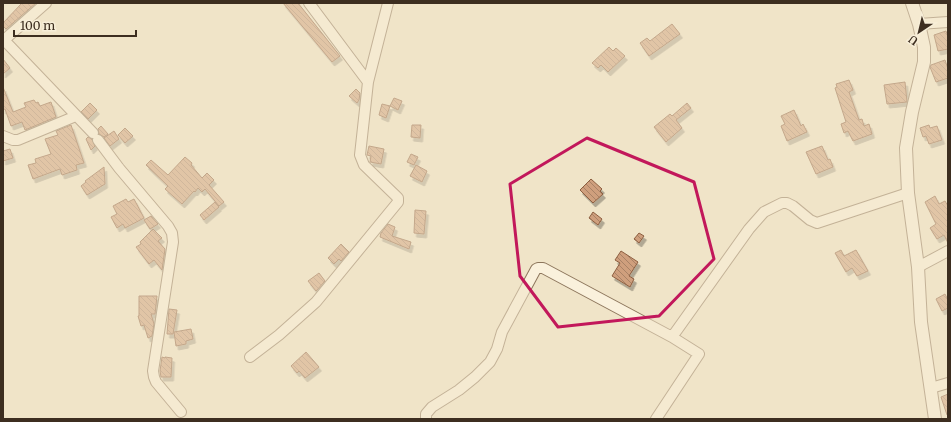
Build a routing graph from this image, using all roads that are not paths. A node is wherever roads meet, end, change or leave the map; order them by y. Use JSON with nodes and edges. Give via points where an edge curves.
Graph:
{"nodes":[{"id":1,"x":46,"y":3,"type":"edge"},
{"id":2,"x":309,"y":3,"type":"edge"},
{"id":3,"x":388,"y":3,"type":"edge"},
{"id":4,"x":912,"y":3,"type":"edge"},
{"id":5,"x":948,"y":22,"type":"edge"},
{"id":6,"x":919,"y":24,"type":"junction"},
{"id":7,"x":4,"y":39,"type":"edge"},
{"id":8,"x":368,"y":82,"type":"junction"},
{"id":9,"x":76,"y":116,"type":"junction"},
{"id":10,"x":3,"y":136,"type":"edge"},
{"id":11,"x":908,"y":193,"type":"junction"},
{"id":12,"x":948,"y":251,"type":"edge"},
{"id":13,"x":918,"y":267,"type":"junction"},
{"id":14,"x":672,"y":337,"type":"junction"},
{"id":15,"x":250,"y":357,"type":"dead end"},
{"id":16,"x":948,"y":383,"type":"edge"},
{"id":17,"x":931,"y":388,"type":"junction"},
{"id":18,"x":181,"y":412,"type":"dead end"},
{"id":19,"x":426,"y":419,"type":"edge"},
{"id":20,"x":656,"y":419,"type":"edge"},
{"id":21,"x":935,"y":419,"type":"edge"}],
"edges":[{"from":1,"to":7,"type":"street"},
{"from":2,"to":8,"type":"street"},
{"from":3,"to":8,"type":"street"},
{"from":4,"to":6,"type":"street"},
{"from":5,"to":6,"type":"street"},
{"from":6,"to":11,"type":"street","via":[[924,62],[906,148]]},
{"from":7,"to":9,"type":"street"},
{"from":8,"to":15,"type":"street","via":[[361,160],[364,166],[398,198],[398,202],[316,302]]},
{"from":9,"to":10,"type":"street","via":[[18,140]]},
{"from":9,"to":18,"type":"street","via":[[96,137],[172,233],[173,242],[153,371],[156,382]]},
{"from":11,"to":13,"type":"street"},
{"from":11,"to":14,"type":"street","via":[[817,223],[786,203],[764,212],[749,229]]},
{"from":12,"to":13,"type":"street"},
{"from":13,"to":17,"type":"street"},
{"from":14,"to":19,"type":"street","via":[[568,280],[538,268],[502,332],[490,362],[459,390],[432,407],[426,414]]},
{"from":14,"to":20,"type":"street","via":[[699,354]]},
{"from":16,"to":17,"type":"street"},
{"from":17,"to":21,"type":"street"}]}
